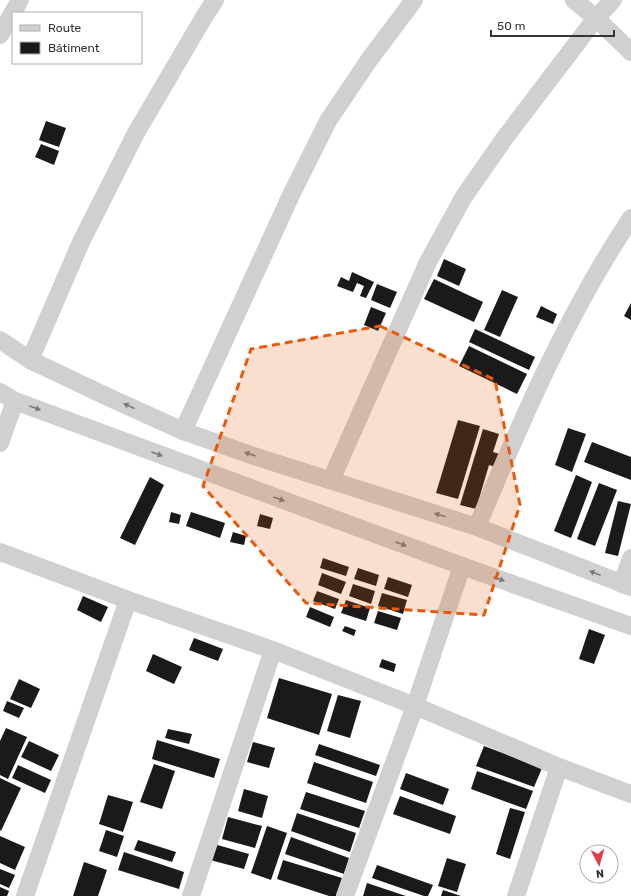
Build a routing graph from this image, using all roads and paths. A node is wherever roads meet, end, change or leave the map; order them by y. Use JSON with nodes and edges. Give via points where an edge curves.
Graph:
{"nodes":[{"id":1,"x":20,"y":0,"type":"edge"},
{"id":2,"x":215,"y":0,"type":"edge"},
{"id":3,"x":414,"y":0,"type":"edge"},
{"id":4,"x":574,"y":0,"type":"edge"},
{"id":5,"x":613,"y":0,"type":"edge"},
{"id":6,"x":13,"y":12,"type":"edge"},
{"id":7,"x":12,"y":14,"type":"edge"},
{"id":8,"x":596,"y":18,"type":"junction"},
{"id":9,"x":0,"y":35,"type":"edge"},
{"id":10,"x":631,"y":52,"type":"edge"},
{"id":11,"x":631,"y":218,"type":"edge"},
{"id":12,"x":0,"y":340,"type":"edge"},
{"id":13,"x":30,"y":360,"type":"junction"},
{"id":14,"x":7,"y":397,"type":"edge"},
{"id":15,"x":183,"y":431,"type":"junction"},
{"id":16,"x":0,"y":443,"type":"edge"},
{"id":17,"x":331,"y":480,"type":"junction"},
{"id":18,"x":478,"y":528,"type":"junction"},
{"id":19,"x":0,"y":552,"type":"edge"},
{"id":20,"x":631,"y":558,"type":"edge"},
{"id":21,"x":462,"y":566,"type":"junction"},
{"id":22,"x":627,"y":585,"type":"edge"},
{"id":23,"x":128,"y":600,"type":"junction"},
{"id":24,"x":631,"y":626,"type":"edge"},
{"id":25,"x":273,"y":650,"type":"junction"},
{"id":26,"x":415,"y":706,"type":"junction"},
{"id":27,"x":559,"y":767,"type":"junction"},
{"id":28,"x":631,"y":794,"type":"edge"},
{"id":29,"x":25,"y":896,"type":"edge"},
{"id":30,"x":191,"y":896,"type":"edge"},
{"id":31,"x":345,"y":896,"type":"edge"},
{"id":32,"x":516,"y":896,"type":"edge"}],
"edges":[{"from":1,"to":6,"type":"street"},
{"from":2,"to":13,"type":"street","via":[[136,132],[82,242]]},
{"from":3,"to":15,"type":"street","via":[[328,121],[291,195]]},
{"from":4,"to":8,"type":"street"},
{"from":5,"to":8,"type":"street"},
{"from":7,"to":9,"type":"street"},
{"from":8,"to":10,"type":"street"},
{"from":8,"to":17,"type":"street","via":[[504,139],[463,198],[428,262]]},
{"from":11,"to":18,"type":"street","via":[[564,332],[509,450]]},
{"from":12,"to":13,"type":"street"},
{"from":15,"to":13,"type":"street","one_way":true},
{"from":14,"to":16,"type":"street"},
{"from":14,"to":21,"type":"street","one_way":true},
{"from":17,"to":15,"type":"street","one_way":true},
{"from":18,"to":17,"type":"street","one_way":true},
{"from":22,"to":18,"type":"street","one_way":true},
{"from":19,"to":23,"type":"street"},
{"from":20,"to":22,"type":"street"},
{"from":21,"to":24,"type":"street","one_way":true},
{"from":21,"to":26,"type":"street"},
{"from":23,"to":25,"type":"street"},
{"from":23,"to":29,"type":"street"},
{"from":25,"to":26,"type":"street"},
{"from":25,"to":30,"type":"street"},
{"from":26,"to":27,"type":"street"},
{"from":26,"to":31,"type":"street"},
{"from":27,"to":28,"type":"street"},
{"from":27,"to":32,"type":"street"}]}
